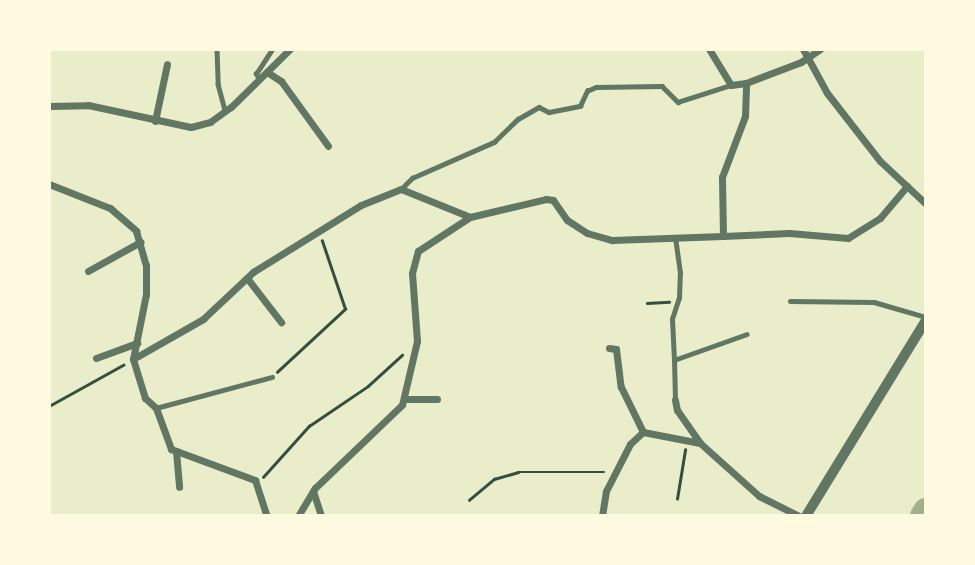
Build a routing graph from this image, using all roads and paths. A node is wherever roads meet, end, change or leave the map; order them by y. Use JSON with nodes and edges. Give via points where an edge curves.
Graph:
{"nodes":[{"id":1,"x":217,"y":49,"type":"edge"},
{"id":2,"x":272,"y":49,"type":"edge"},
{"id":3,"x":290,"y":49,"type":"edge"},
{"id":4,"x":709,"y":49,"type":"edge"},
{"id":5,"x":803,"y":49,"type":"edge"},
{"id":6,"x":820,"y":49,"type":"edge"},
{"id":7,"x":807,"y":57,"type":"junction"},
{"id":8,"x":167,"y":64,"type":"dead end"},
{"id":9,"x":267,"y":72,"type":"junction"},
{"id":10,"x":260,"y":79,"type":"junction"},
{"id":11,"x":746,"y":83,"type":"junction"},
{"id":12,"x":731,"y":85,"type":"junction"},
{"id":13,"x":49,"y":106,"type":"edge"},
{"id":14,"x":226,"y":112,"type":"junction"},
{"id":15,"x":155,"y":121,"type":"junction"},
{"id":16,"x":328,"y":146,"type":"dead end"},
{"id":17,"x":49,"y":184,"type":"edge"},
{"id":18,"x":907,"y":186,"type":"junction"},
{"id":19,"x":401,"y":189,"type":"junction"},
{"id":20,"x":926,"y":204,"type":"edge"},
{"id":21,"x":470,"y":217,"type":"junction"},
{"id":22,"x":318,"y":232,"type":"junction"},
{"id":23,"x":723,"y":236,"type":"junction"},
{"id":24,"x":675,"y":238,"type":"junction"},
{"id":25,"x":140,"y":242,"type":"junction"},
{"id":26,"x":88,"y":271,"type":"dead end"},
{"id":27,"x":247,"y":278,"type":"junction"},
{"id":28,"x":678,"y":301,"type":"junction"},
{"id":29,"x":790,"y":301,"type":"dead end"},
{"id":30,"x":648,"y":303,"type":"dead end"},
{"id":31,"x":926,"y":318,"type":"edge"},
{"id":32,"x":281,"y":322,"type":"dead end"},
{"id":33,"x":747,"y":334,"type":"dead end"},
{"id":34,"x":417,"y":341,"type":"junction"},
{"id":35,"x":137,"y":343,"type":"junction"},
{"id":36,"x":610,"y":348,"type":"dead end"},
{"id":37,"x":96,"y":358,"type":"dead end"},
{"id":38,"x":133,"y":359,"type":"junction"},
{"id":39,"x":674,"y":360,"type":"junction"},
{"id":40,"x":272,"y":377,"type":"joint"},
{"id":41,"x":404,"y":399,"type":"junction"},
{"id":42,"x":437,"y":399,"type":"dead end"},
{"id":43,"x":676,"y":400,"type":"joint"},
{"id":44,"x":49,"y":406,"type":"edge"},
{"id":45,"x":156,"y":408,"type":"junction"},
{"id":46,"x":643,"y":432,"type":"junction"},
{"id":47,"x":686,"y":440,"type":"junction"},
{"id":48,"x":700,"y":443,"type":"junction"},
{"id":49,"x":176,"y":451,"type":"junction"},
{"id":50,"x":614,"y":473,"type":"junction"},
{"id":51,"x":257,"y":484,"type":"junction"},
{"id":52,"x":179,"y":487,"type":"dead end"},
{"id":53,"x":313,"y":491,"type":"junction"},
{"id":54,"x":677,"y":499,"type":"dead end"},
{"id":55,"x":470,"y":500,"type":"dead end"},
{"id":56,"x":267,"y":516,"type":"edge"},
{"id":57,"x":298,"y":516,"type":"edge"},
{"id":58,"x":321,"y":516,"type":"edge"},
{"id":59,"x":602,"y":516,"type":"edge"},
{"id":60,"x":799,"y":516,"type":"edge"},
{"id":61,"x":806,"y":516,"type":"edge"}],
"edges":[{"from":1,"to":14,"type":"lane","via":[[218,84]]},
{"from":2,"to":10,"type":"lane","via":[[256,74]]},
{"from":3,"to":9,"type":"street"},
{"from":4,"to":12,"type":"street"},
{"from":5,"to":7,"type":"street"},
{"from":6,"to":7,"type":"street"},
{"from":7,"to":11,"type":"street"},
{"from":7,"to":18,"type":"street","via":[[827,93],[880,161]]},
{"from":8,"to":15,"type":"street"},
{"from":9,"to":10,"type":"street"},
{"from":9,"to":16,"type":"street","via":[[281,81]]},
{"from":10,"to":14,"type":"street"},
{"from":11,"to":12,"type":"street"},
{"from":11,"to":23,"type":"street","via":[[745,116],[722,177]]},
{"from":12,"to":19,"type":"lane","via":[[678,102],[662,86],[596,87],[587,91],[580,106],[549,112],[538,107],[517,119],[494,142],[412,178]]},
{"from":13,"to":15,"type":"street","via":[[88,105]]},
{"from":14,"to":15,"type":"street","via":[[191,127]]},
{"from":17,"to":25,"type":"street","via":[[110,208],[128,222]]},
{"from":18,"to":20,"type":"street"},
{"from":18,"to":23,"type":"street","via":[[880,218],[848,238],[789,233]]},
{"from":19,"to":21,"type":"street"},
{"from":19,"to":22,"type":"street","via":[[361,205]]},
{"from":21,"to":24,"type":"street","via":[[546,199],[587,233],[624,241]]},
{"from":21,"to":34,"type":"street","via":[[418,251],[413,261]]},
{"from":22,"to":27,"type":"street"},
{"from":22,"to":40,"type":"path","via":[[345,309],[307,339]]},
{"from":23,"to":24,"type":"street"},
{"from":24,"to":28,"type":"lane"},
{"from":25,"to":26,"type":"street"},
{"from":25,"to":35,"type":"street","via":[[146,294]]},
{"from":27,"to":32,"type":"street"},
{"from":27,"to":38,"type":"street","via":[[203,319]]},
{"from":28,"to":30,"type":"path"},
{"from":28,"to":39,"type":"lane","via":[[672,319]]},
{"from":29,"to":31,"type":"lane","via":[[874,302]]},
{"from":31,"to":61,"type":"street"},
{"from":33,"to":39,"type":"lane"},
{"from":34,"to":41,"type":"street"},
{"from":34,"to":51,"type":"path","via":[[368,386],[309,426]]},
{"from":35,"to":37,"type":"street"},
{"from":35,"to":38,"type":"street"},
{"from":36,"to":46,"type":"street","via":[[616,349],[621,387]]},
{"from":38,"to":44,"type":"path"},
{"from":38,"to":45,"type":"street","via":[[145,398]]},
{"from":39,"to":43,"type":"lane"},
{"from":40,"to":45,"type":"lane"},
{"from":41,"to":42,"type":"street"},
{"from":41,"to":53,"type":"street","via":[[395,415]]},
{"from":43,"to":48,"type":"street","via":[[677,410]]},
{"from":45,"to":49,"type":"street","via":[[164,439]]},
{"from":46,"to":47,"type":"street"},
{"from":46,"to":50,"type":"street","via":[[630,444]]},
{"from":47,"to":48,"type":"street"},
{"from":47,"to":54,"type":"path"},
{"from":48,"to":60,"type":"street","via":[[760,496]]},
{"from":49,"to":51,"type":"street","via":[[235,471]]},
{"from":49,"to":52,"type":"street"},
{"from":50,"to":55,"type":"path","via":[[518,472],[494,479]]},
{"from":50,"to":59,"type":"street"},
{"from":51,"to":56,"type":"street"},
{"from":53,"to":57,"type":"street"},
{"from":53,"to":58,"type":"street"}]}
